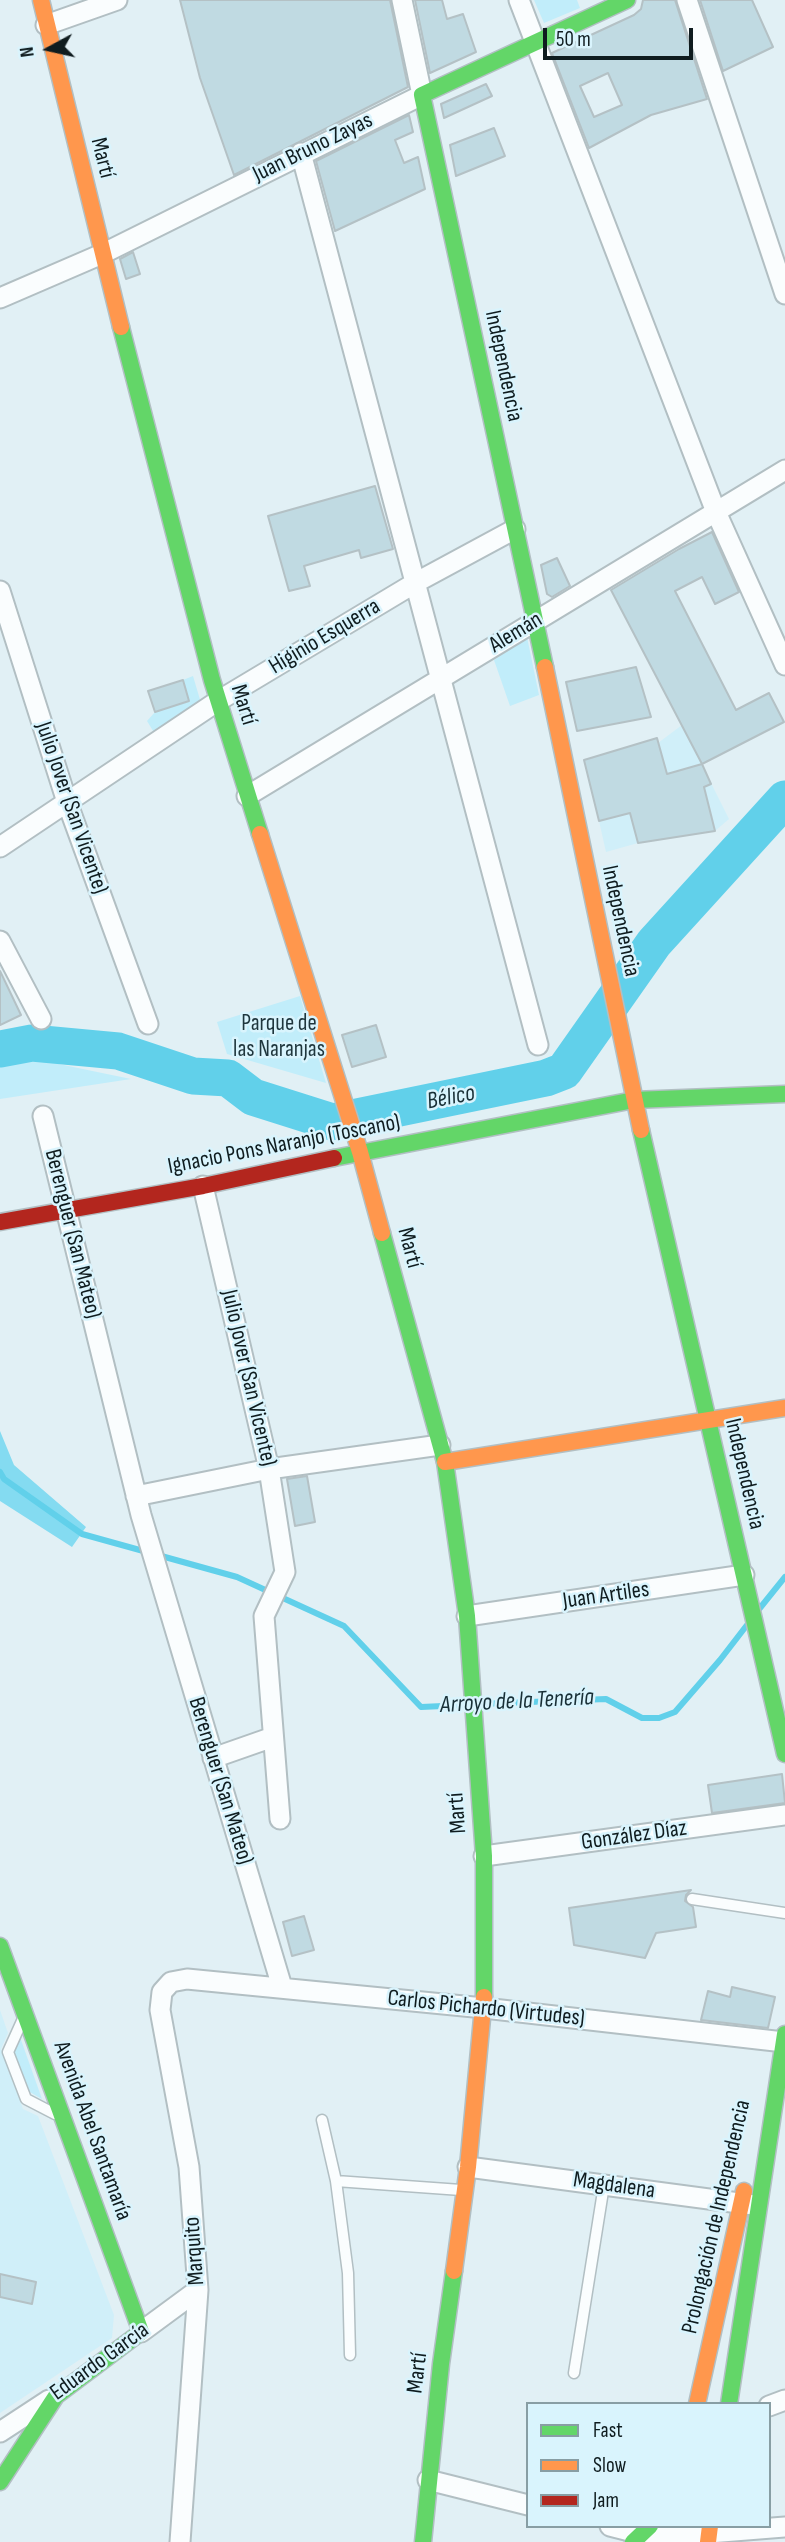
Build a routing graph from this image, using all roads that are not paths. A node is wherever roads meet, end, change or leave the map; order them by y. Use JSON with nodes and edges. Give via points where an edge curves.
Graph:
{"nodes":[{"id":1,"x":41,"y":0,"type":"edge"},
{"id":2,"x":117,"y":0,"type":"edge"},
{"id":3,"x":402,"y":0,"type":"edge"},
{"id":4,"x":519,"y":0,"type":"edge"},
{"id":5,"x":627,"y":0,"type":"edge"},
{"id":6,"x":687,"y":0,"type":"edge"},
{"id":7,"x":46,"y":25,"type":"junction"},
{"id":8,"x":534,"y":43,"type":"junction"},
{"id":9,"x":422,"y":95,"type":"junction"},
{"id":10,"x":301,"y":153,"type":"junction"},
{"id":11,"x":102,"y":254,"type":"junction"},
{"id":12,"x":785,"y":294,"type":"edge"},
{"id":13,"x":0,"y":298,"type":"edge"},
{"id":14,"x":785,"y":470,"type":"edge"},
{"id":15,"x":716,"y":512,"type":"junction"},
{"id":16,"x":514,"y":529,"type":"junction"},
{"id":17,"x":415,"y":583,"type":"junction"},
{"id":18,"x":0,"y":591,"type":"edge"},
{"id":19,"x":536,"y":622,"type":"junction"},
{"id":20,"x":785,"y":665,"type":"edge"},
{"id":21,"x":441,"y":679,"type":"junction"},
{"id":22,"x":218,"y":701,"type":"junction"},
{"id":23,"x":247,"y":796,"type":"junction"},
{"id":24,"x":67,"y":802,"type":"junction"},
{"id":25,"x":0,"y":846,"type":"edge"},
{"id":26,"x":0,"y":942,"type":"edge"},
{"id":27,"x":41,"y":1019,"type":"dead end"},
{"id":28,"x":148,"y":1024,"type":"dead end"},
{"id":29,"x":538,"y":1045,"type":"dead end"},
{"id":30,"x":633,"y":1094,"type":"junction"},
{"id":31,"x":785,"y":1094,"type":"edge"},
{"id":32,"x":43,"y":1116,"type":"dead end"},
{"id":33,"x":358,"y":1146,"type":"junction"},
{"id":34,"x":203,"y":1186,"type":"junction"},
{"id":35,"x":66,"y":1210,"type":"junction"},
{"id":36,"x":0,"y":1222,"type":"edge"},
{"id":37,"x":785,"y":1408,"type":"edge"},
{"id":38,"x":708,"y":1420,"type":"junction"},
{"id":39,"x":442,"y":1454,"type":"junction"},
{"id":40,"x":269,"y":1469,"type":"junction"},
{"id":41,"x":138,"y":1506,"type":"junction"},
{"id":42,"x":746,"y":1584,"type":"junction"},
{"id":43,"x":467,"y":1616,"type":"junction"},
{"id":44,"x":273,"y":1737,"type":"junction"},
{"id":45,"x":785,"y":1752,"type":"edge"},
{"id":46,"x":213,"y":1758,"type":"junction"},
{"id":47,"x":785,"y":1815,"type":"edge"},
{"id":48,"x":280,"y":1819,"type":"dead end"},
{"id":49,"x":484,"y":1856,"type":"junction"},
{"id":50,"x":692,"y":1899,"type":"dead end"},
{"id":51,"x":785,"y":1913,"type":"edge"},
{"id":52,"x":0,"y":1946,"type":"edge"},
{"id":53,"x":187,"y":1979,"type":"joint"},
{"id":54,"x":282,"y":1987,"type":"junction"},
{"id":55,"x":484,"y":2008,"type":"junction"},
{"id":56,"x":25,"y":2014,"type":"junction"},
{"id":57,"x":785,"y":2039,"type":"edge"},
{"id":58,"x":63,"y":2117,"type":"junction"},
{"id":59,"x":322,"y":2120,"type":"dead end"},
{"id":60,"x":468,"y":2167,"type":"junction"},
{"id":61,"x":336,"y":2181,"type":"junction"},
{"id":62,"x":604,"y":2184,"type":"junction"},
{"id":63,"x":465,"y":2191,"type":"junction"},
{"id":64,"x":750,"y":2204,"type":"junction"},
{"id":65,"x":198,"y":2290,"type":"junction"},
{"id":66,"x":141,"y":2332,"type":"junction"},
{"id":67,"x":350,"y":2354,"type":"dead end"},
{"id":68,"x":574,"y":2372,"type":"dead end"},
{"id":69,"x":56,"y":2396,"type":"junction"},
{"id":70,"x":698,"y":2402,"type":"edge"},
{"id":71,"x":729,"y":2402,"type":"edge"},
{"id":72,"x":0,"y":2432,"type":"edge"},
{"id":73,"x":428,"y":2480,"type":"junction"},
{"id":74,"x":0,"y":2482,"type":"edge"},
{"id":75,"x":526,"y":2504,"type":"edge"},
{"id":76,"x":785,"y":2527,"type":"edge"},
{"id":77,"x":618,"y":2528,"type":"edge"},
{"id":78,"x":641,"y":2534,"type":"edge"},
{"id":79,"x":709,"y":2534,"type":"edge"},
{"id":80,"x":180,"y":2542,"type":"edge"},
{"id":81,"x":423,"y":2542,"type":"edge"}],
"edges":[{"from":1,"to":7,"type":"street","name":"Martí"},
{"from":2,"to":7,"type":"street"},
{"from":3,"to":9,"type":"street"},
{"from":4,"to":8,"type":"street"},
{"from":5,"to":8,"type":"street","name":"Juan Bruno Zayas"},
{"from":6,"to":12,"type":"street"},
{"from":7,"to":11,"type":"street","name":"Martí"},
{"from":8,"to":9,"type":"street","name":"Juan Bruno Zayas"},
{"from":8,"to":15,"type":"street"},
{"from":9,"to":10,"type":"street","name":"Juan Bruno Zayas"},
{"from":9,"to":16,"type":"street","name":"Independencia"},
{"from":10,"to":11,"type":"street","name":"Juan Bruno Zayas"},
{"from":10,"to":17,"type":"street"},
{"from":11,"to":13,"type":"street","name":"Juan Bruno Zayas"},
{"from":11,"to":22,"type":"street","name":"Martí"},
{"from":14,"to":15,"type":"street","name":"Alemán"},
{"from":15,"to":19,"type":"street","name":"Alemán"},
{"from":15,"to":20,"type":"street"},
{"from":16,"to":17,"type":"street","name":"Higinio Esquerra"},
{"from":16,"to":19,"type":"street","name":"Independencia"},
{"from":17,"to":21,"type":"street"},
{"from":17,"to":22,"type":"street","name":"Higinio Esquerra"},
{"from":18,"to":24,"type":"street","name":"Julio Jover (San Vicente)"},
{"from":19,"to":21,"type":"street","name":"Alemán"},
{"from":19,"to":30,"type":"street","name":"Independencia"},
{"from":21,"to":23,"type":"street","name":"Alemán"},
{"from":21,"to":29,"type":"street"},
{"from":22,"to":23,"type":"street","name":"Martí"},
{"from":22,"to":24,"type":"street","name":"Higinio Esquerra"},
{"from":23,"to":33,"type":"street","name":"Martí"},
{"from":24,"to":25,"type":"street","name":"Higinio Esquerra"},
{"from":24,"to":28,"type":"street","name":"Julio Jover (San Vicente)"},
{"from":26,"to":27,"type":"street"},
{"from":30,"to":31,"type":"street","name":"Ignacio Pons Naranjo (Toscano)"},
{"from":30,"to":33,"type":"street","name":"Ignacio Pons Naranjo (Toscano)"},
{"from":30,"to":38,"type":"street","name":"Independencia"},
{"from":32,"to":35,"type":"street","name":"Berenguer (San Mateo)"},
{"from":33,"to":34,"type":"street","name":"Ignacio Pons Naranjo (Toscano)"},
{"from":33,"to":39,"type":"street","name":"Martí"},
{"from":34,"to":35,"type":"street","name":"Ignacio Pons Naranjo (Toscano)"},
{"from":34,"to":40,"type":"street","name":"Julio Jover (San Vicente)"},
{"from":35,"to":36,"type":"street","name":"Ignacio Pons Naranjo (Toscano)"},
{"from":35,"to":41,"type":"street","name":"Berenguer (San Mateo)"},
{"from":37,"to":38,"type":"street"},
{"from":38,"to":39,"type":"street"},
{"from":38,"to":42,"type":"street","name":"Independencia"},
{"from":39,"to":40,"type":"street"},
{"from":39,"to":43,"type":"street","name":"Martí"},
{"from":40,"to":41,"type":"street"},
{"from":40,"to":44,"type":"street","name":"Julio Jover (San Vicente)","via":[[285,1572],[264,1616]]},
{"from":41,"to":46,"type":"street","name":"Berenguer (San Mateo)"},
{"from":42,"to":43,"type":"street","name":"Juan Artiles"},
{"from":42,"to":45,"type":"street","name":"Independencia"},
{"from":43,"to":49,"type":"street","name":"Martí"},
{"from":44,"to":46,"type":"street"},
{"from":44,"to":48,"type":"street"},
{"from":46,"to":54,"type":"street","name":"Berenguer (San Mateo)"},
{"from":47,"to":49,"type":"street","name":"González Díaz"},
{"from":49,"to":55,"type":"street","name":"Martí"},
{"from":50,"to":51,"type":"lane"},
{"from":52,"to":56,"type":"street","name":"Avenida Abel Santamaría"},
{"from":53,"to":54,"type":"street","name":"Carlos Pichardo (Virtudes)"},
{"from":53,"to":65,"type":"street","name":"Marquito","via":[[171,1982],[162,1992],[160,2010],[188,2167]]},
{"from":54,"to":55,"type":"street","name":"Carlos Pichardo (Virtudes)"},
{"from":55,"to":57,"type":"street","name":"Carlos Pichardo (Virtudes)"},
{"from":55,"to":60,"type":"street","name":"Martí"},
{"from":56,"to":58,"type":"street","name":"Avenida Abel Santamaría"},
{"from":56,"to":58,"type":"lane","via":[[8,2052],[26,2099]]},
{"from":57,"to":64,"type":"street","name":"Prolongación de Independencia"},
{"from":58,"to":66,"type":"street","name":"Avenida Abel Santamaría"},
{"from":59,"to":61,"type":"lane"},
{"from":60,"to":62,"type":"street","name":"Magdalena"},
{"from":60,"to":63,"type":"street","name":"Martí"},
{"from":61,"to":63,"type":"lane"},
{"from":61,"to":67,"type":"lane","via":[[348,2273]]},
{"from":62,"to":64,"type":"street","name":"Magdalena"},
{"from":62,"to":68,"type":"lane"},
{"from":63,"to":73,"type":"street","name":"Martí"},
{"from":64,"to":70,"type":"street","name":"Prolongación de Independencia"},
{"from":64,"to":71,"type":"street","name":"Prolongación de Independencia"},
{"from":65,"to":66,"type":"street","name":"Eduardo García"},
{"from":65,"to":80,"type":"street","name":"Marquito"},
{"from":66,"to":69,"type":"street","name":"Eduardo García"},
{"from":69,"to":72,"type":"street","name":"Eduardo García"},
{"from":69,"to":74,"type":"street"},
{"from":73,"to":75,"type":"street"},
{"from":73,"to":81,"type":"street","name":"Martí"},
{"from":76,"to":79,"type":"street"},
{"from":77,"to":78,"type":"street"},
{"from":78,"to":79,"type":"street"}]}
